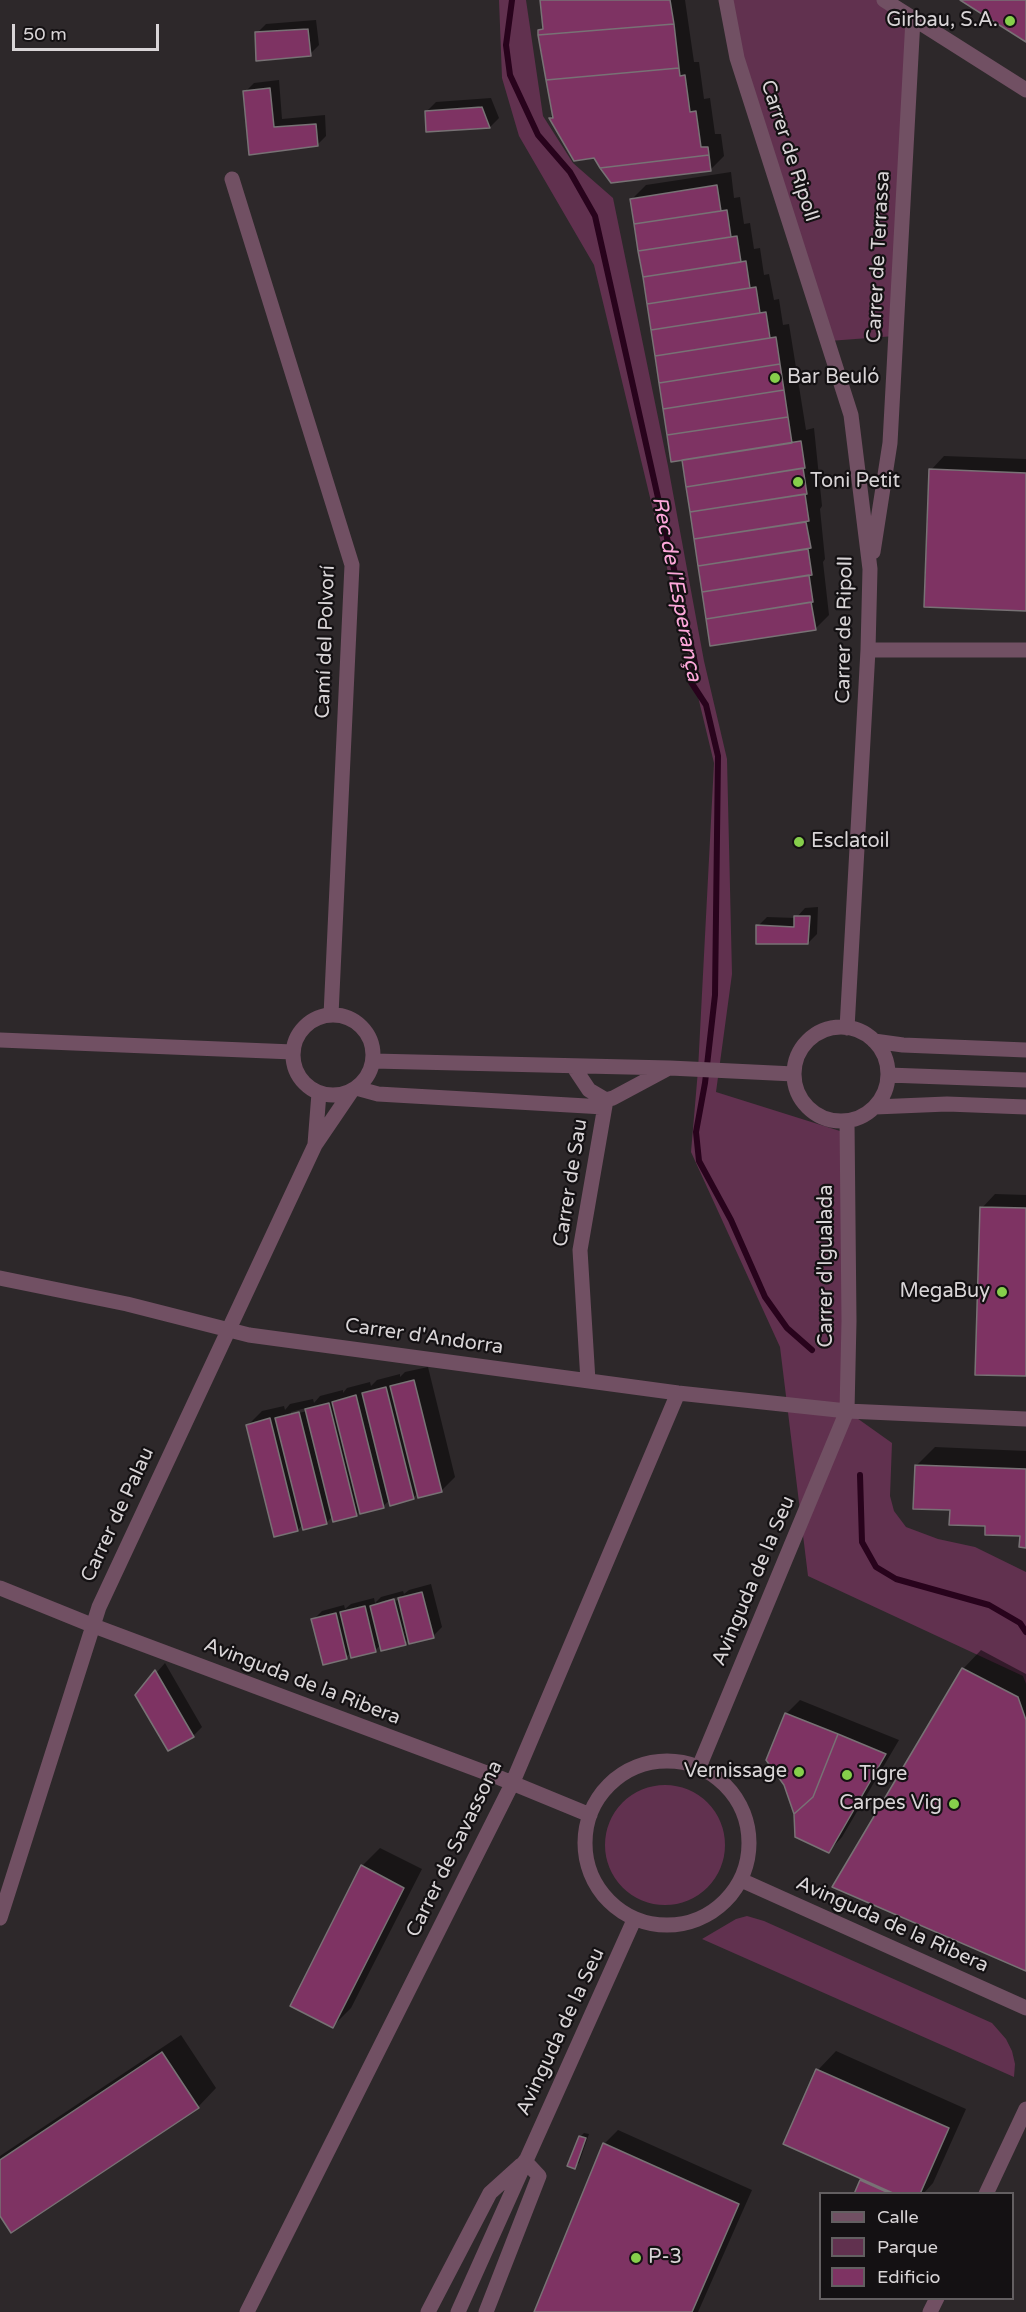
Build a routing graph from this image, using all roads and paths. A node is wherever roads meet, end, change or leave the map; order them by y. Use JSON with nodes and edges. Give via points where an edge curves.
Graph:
{"nodes":[{"id":1,"x":726,"y":0,"type":"edge"},
{"id":2,"x":884,"y":0,"type":"edge"},
{"id":3,"x":913,"y":19,"type":"junction"},
{"id":4,"x":1026,"y":90,"type":"edge"},
{"id":5,"x":232,"y":179,"type":"dead end"},
{"id":6,"x":870,"y":569,"type":"junction"},
{"id":7,"x":868,"y":650,"type":"junction"},
{"id":8,"x":1026,"y":650,"type":"edge"},
{"id":9,"x":331,"y":1016,"type":"junction"},
{"id":10,"x":847,"y":1028,"type":"junction"},
{"id":11,"x":0,"y":1040,"type":"edge"},
{"id":12,"x":874,"y":1041,"type":"junction"},
{"id":13,"x":1026,"y":1050,"type":"edge"},
{"id":14,"x":293,"y":1053,"type":"junction"},
{"id":15,"x":373,"y":1061,"type":"junction"},
{"id":16,"x":573,"y":1066,"type":"junction"},
{"id":17,"x":670,"y":1068,"type":"junction"},
{"id":18,"x":794,"y":1074,"type":"junction"},
{"id":19,"x":888,"y":1075,"type":"junction"},
{"id":20,"x":1026,"y":1080,"type":"edge"},
{"id":21,"x":353,"y":1090,"type":"junction"},
{"id":22,"x":319,"y":1093,"type":"junction"},
{"id":23,"x":605,"y":1104,"type":"junction"},
{"id":24,"x":875,"y":1107,"type":"junction"},
{"id":25,"x":1026,"y":1107,"type":"edge"},
{"id":26,"x":847,"y":1121,"type":"junction"},
{"id":27,"x":315,"y":1145,"type":"junction"},
{"id":28,"x":0,"y":1278,"type":"edge"},
{"id":29,"x":228,"y":1330,"type":"junction"},
{"id":30,"x":588,"y":1381,"type":"junction"},
{"id":31,"x":678,"y":1393,"type":"junction"},
{"id":32,"x":847,"y":1412,"type":"junction"},
{"id":33,"x":1026,"y":1419,"type":"edge"},
{"id":34,"x":0,"y":1588,"type":"edge"},
{"id":35,"x":94,"y":1626,"type":"junction"},
{"id":36,"x":699,"y":1767,"type":"junction"},
{"id":37,"x":512,"y":1784,"type":"junction"},
{"id":38,"x":590,"y":1815,"type":"junction"},
{"id":39,"x":741,"y":1880,"type":"junction"},
{"id":40,"x":0,"y":1918,"type":"edge"},
{"id":41,"x":634,"y":1920,"type":"junction"},
{"id":42,"x":1026,"y":2008,"type":"edge"},
{"id":43,"x":1026,"y":2109,"type":"edge"},
{"id":44,"x":525,"y":2161,"type":"junction"},
{"id":45,"x":986,"y":2192,"type":"edge"},
{"id":46,"x":247,"y":2312,"type":"edge"},
{"id":47,"x":428,"y":2312,"type":"edge"},
{"id":48,"x":458,"y":2312,"type":"edge"},
{"id":49,"x":486,"y":2312,"type":"edge"}],
"edges":[{"from":1,"to":6,"type":"street","name":"Carrer de Ripoll","via":[[737,58],[851,415]]},
{"from":2,"to":3,"type":"street"},
{"from":3,"to":4,"type":"street"},
{"from":3,"to":6,"type":"street","name":"Carrer de Terrassa","via":[[890,443]]},
{"from":5,"to":9,"type":"street","name":"Camí del Polvorí","via":[[352,565]]},
{"from":6,"to":7,"type":"street","name":"Carrer de Ripoll"},
{"from":7,"to":8,"type":"street"},
{"from":7,"to":10,"type":"street","name":"Carrer de Ripoll"},
{"from":9,"to":14,"type":"street","via":[[305,1027]]},
{"from":9,"to":15,"type":"street","via":[[357,1023],[367,1034]]},
{"from":10,"to":12,"type":"street"},
{"from":10,"to":18,"type":"street","via":[[830,1029],[814,1036],[802,1049]]},
{"from":11,"to":14,"type":"street"},
{"from":12,"to":13,"type":"street"},
{"from":12,"to":19,"type":"street","via":[[885,1057]]},
{"from":14,"to":22,"type":"street","via":[[301,1080]]},
{"from":15,"to":16,"type":"street"},
{"from":15,"to":21,"type":"street","via":[[369,1073]]},
{"from":16,"to":17,"type":"street"},
{"from":16,"to":23,"type":"street","via":[[589,1090]]},
{"from":17,"to":18,"type":"street"},
{"from":17,"to":23,"type":"street"},
{"from":18,"to":26,"type":"street","via":[[800,1097],[810,1109],[824,1118]]},
{"from":19,"to":20,"type":"street"},
{"from":19,"to":24,"type":"street","via":[[885,1092]]},
{"from":21,"to":22,"type":"street","via":[[338,1095]]},
{"from":21,"to":23,"type":"street"},
{"from":21,"to":27,"type":"street","name":"Carrer de Palau"},
{"from":22,"to":27,"type":"street","name":"Carrer de Palau"},
{"from":23,"to":30,"type":"street","name":"Carrer de Sau","via":[[580,1250]]},
{"from":24,"to":25,"type":"street"},
{"from":24,"to":26,"type":"street"},
{"from":26,"to":32,"type":"street","name":"Carrer d'Igualada"},
{"from":27,"to":29,"type":"street","name":"Carrer de Palau"},
{"from":28,"to":29,"type":"street","name":"Carrer d'Andorra"},
{"from":29,"to":30,"type":"street","name":"Carrer d'Andorra"},
{"from":29,"to":35,"type":"street","name":"Carrer de Palau","via":[[99,1607]]},
{"from":30,"to":31,"type":"street","name":"Carrer d'Andorra"},
{"from":31,"to":32,"type":"street","name":"Carrer d'Andorra"},
{"from":31,"to":37,"type":"street","name":"Carrer de Savassona"},
{"from":32,"to":33,"type":"street","name":"Carrer d'Andorra"},
{"from":32,"to":36,"type":"street","name":"Avinguda de la Seu"},
{"from":34,"to":35,"type":"street","name":"Avinguda de la Ribera"},
{"from":35,"to":37,"type":"street","name":"Avinguda de la Ribera"},
{"from":35,"to":40,"type":"street","name":"Carrer de Palau"},
{"from":36,"to":38,"type":"street","via":[[668,1760],[638,1766],[611,1782]]},
{"from":36,"to":39,"type":"street","via":[[721,1781],[738,1801],[747,1826],[749,1852]]},
{"from":37,"to":38,"type":"street","name":"Avinguda de la Ribera"},
{"from":37,"to":46,"type":"street","name":"Carrer de Savassona"},
{"from":38,"to":41,"type":"street","via":[[584,1840],[589,1873],[607,1901]]},
{"from":39,"to":41,"type":"street","via":[[723,1904],[697,1921],[665,1926]]},
{"from":39,"to":42,"type":"street","name":"Avinguda de la Ribera"},
{"from":41,"to":44,"type":"street","name":"Avinguda de la Seu"},
{"from":43,"to":45,"type":"street"},
{"from":44,"to":47,"type":"street","name":"Avinguda de la Seu","via":[[490,2193]]},
{"from":44,"to":48,"type":"street","name":"Avinguda de la Seu"},
{"from":44,"to":49,"type":"street","via":[[538,2176]]}]}
